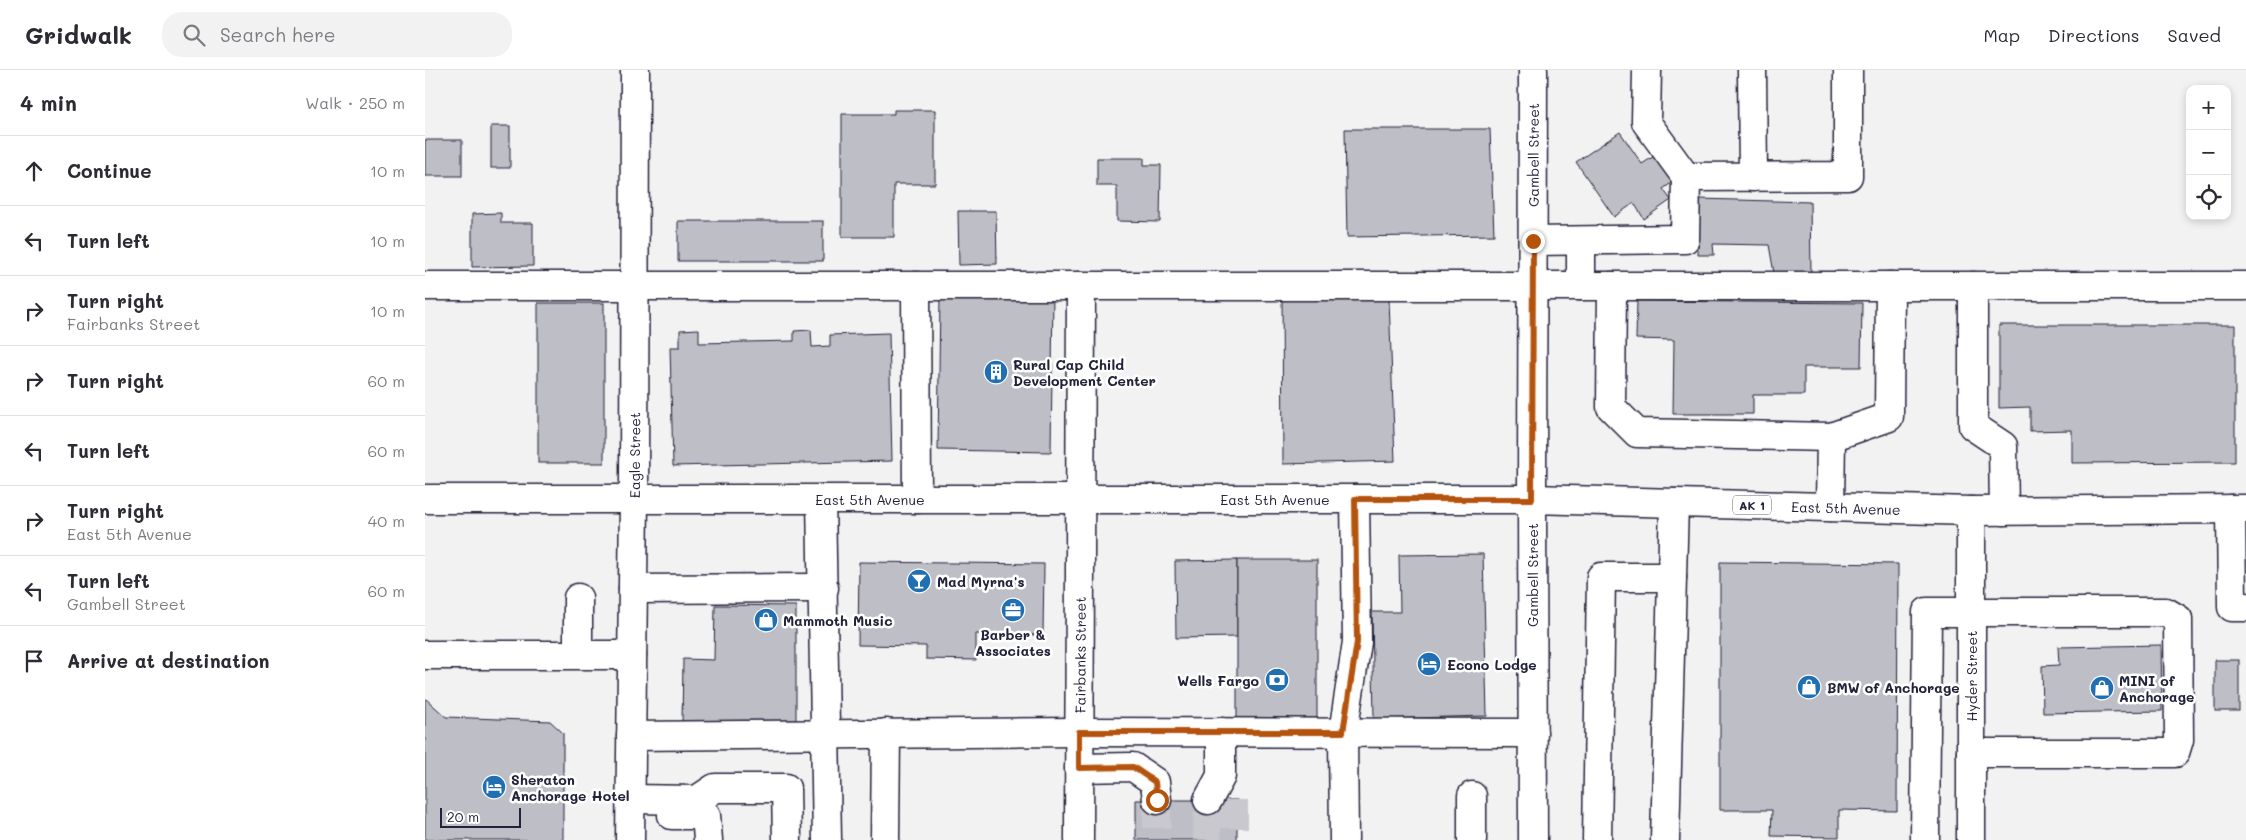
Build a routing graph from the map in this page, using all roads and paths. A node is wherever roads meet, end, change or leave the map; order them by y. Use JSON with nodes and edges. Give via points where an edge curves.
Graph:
{"nodes":[{"id":1,"x":635,"y":70,"type":"edge"},
{"id":2,"x":1533,"y":70,"type":"edge"},
{"id":3,"x":1647,"y":70,"type":"edge"},
{"id":4,"x":1752,"y":70,"type":"edge"},
{"id":5,"x":1848,"y":70,"type":"edge"},
{"id":6,"x":1686,"y":177,"type":"junction"},
{"id":7,"x":1753,"y":177,"type":"junction"},
{"id":8,"x":1581,"y":240,"type":"junction"},
{"id":9,"x":1533,"y":241,"type":"junction"},
{"id":10,"x":425,"y":286,"type":"edge"},
{"id":11,"x":635,"y":286,"type":"junction"},
{"id":12,"x":916,"y":286,"type":"junction"},
{"id":13,"x":1081,"y":286,"type":"junction"},
{"id":14,"x":1532,"y":286,"type":"junction"},
{"id":15,"x":1581,"y":286,"type":"junction"},
{"id":16,"x":1611,"y":286,"type":"junction"},
{"id":17,"x":1890,"y":286,"type":"junction"},
{"id":18,"x":1973,"y":286,"type":"junction"},
{"id":19,"x":2246,"y":286,"type":"edge"},
{"id":20,"x":1831,"y":436,"type":"junction"},
{"id":21,"x":425,"y":499,"type":"edge"},
{"id":22,"x":634,"y":499,"type":"junction"},
{"id":23,"x":821,"y":499,"type":"junction"},
{"id":24,"x":917,"y":499,"type":"junction"},
{"id":25,"x":1081,"y":499,"type":"junction"},
{"id":26,"x":1355,"y":499,"type":"junction"},
{"id":27,"x":1532,"y":499,"type":"junction"},
{"id":28,"x":1674,"y":503,"type":"junction"},
{"id":29,"x":1830,"y":507,"type":"junction"},
{"id":30,"x":2239,"y":509,"type":"edge"},
{"id":31,"x":1971,"y":511,"type":"junction"},
{"id":32,"x":2004,"y":511,"type":"junction"},
{"id":33,"x":1672,"y":577,"type":"junction"},
{"id":34,"x":824,"y":588,"type":"junction"},
{"id":35,"x":633,"y":589,"type":"junction"},
{"id":36,"x":578,"y":598,"type":"dead end"},
{"id":37,"x":2246,"y":608,"type":"edge"},
{"id":38,"x":1971,"y":612,"type":"junction"},
{"id":39,"x":578,"y":654,"type":"junction"},
{"id":40,"x":425,"y":655,"type":"edge"},
{"id":41,"x":632,"y":655,"type":"junction"},
{"id":42,"x":1079,"y":732,"type":"junction"},
{"id":43,"x":1221,"y":732,"type":"junction"},
{"id":44,"x":1343,"y":732,"type":"junction"},
{"id":45,"x":825,"y":734,"type":"junction"},
{"id":46,"x":886,"y":734,"type":"junction"},
{"id":47,"x":1533,"y":734,"type":"junction"},
{"id":48,"x":631,"y":736,"type":"junction"},
{"id":49,"x":1971,"y":753,"type":"junction"},
{"id":50,"x":1079,"y":768,"type":"junction"},
{"id":51,"x":1221,"y":794,"type":"tunnel mouth"},
{"id":52,"x":1472,"y":796,"type":"dead end"},
{"id":53,"x":1157,"y":800,"type":"tunnel mouth"},
{"id":54,"x":630,"y":818,"type":"edge"},
{"id":55,"x":708,"y":840,"type":"edge"},
{"id":56,"x":787,"y":840,"type":"edge"},
{"id":57,"x":827,"y":840,"type":"edge"},
{"id":58,"x":885,"y":840,"type":"edge"},
{"id":59,"x":1079,"y":840,"type":"edge"},
{"id":60,"x":1344,"y":840,"type":"edge"},
{"id":61,"x":1472,"y":840,"type":"edge"},
{"id":62,"x":1533,"y":840,"type":"edge"},
{"id":63,"x":1597,"y":840,"type":"edge"},
{"id":64,"x":1665,"y":840,"type":"edge"},
{"id":65,"x":1925,"y":840,"type":"edge"},
{"id":66,"x":1971,"y":840,"type":"edge"}],
"edges":[{"from":1,"to":11,"type":"main road","name":"Eagle Street"},
{"from":2,"to":9,"type":"main road","name":"Gambell Street"},
{"from":3,"to":6,"type":"main road","via":[[1646,122]]},
{"from":4,"to":7,"type":"main road"},
{"from":5,"to":7,"type":"main road","via":[[1848,176]]},
{"from":6,"to":7,"type":"main road"},
{"from":6,"to":8,"type":"main road","via":[[1685,239]]},
{"from":8,"to":9,"type":"main road"},
{"from":8,"to":15,"type":"main road"},
{"from":9,"to":14,"type":"main road","name":"Gambell Street"},
{"from":10,"to":11,"type":"main road"},
{"from":11,"to":12,"type":"main road"},
{"from":11,"to":22,"type":"main road","name":"Eagle Street"},
{"from":12,"to":13,"type":"main road"},
{"from":12,"to":24,"type":"main road"},
{"from":13,"to":14,"type":"main road"},
{"from":13,"to":25,"type":"main road","name":"Fairbanks Street"},
{"from":14,"to":15,"type":"main road"},
{"from":14,"to":27,"type":"main road","name":"Gambell Street"},
{"from":15,"to":16,"type":"main road"},
{"from":16,"to":17,"type":"main road"},
{"from":16,"to":20,"type":"main road","via":[[1611,407],[1637,433]]},
{"from":17,"to":18,"type":"main road"},
{"from":17,"to":20,"type":"main road","via":[[1889,417]]},
{"from":18,"to":19,"type":"main road"},
{"from":18,"to":32,"type":"main road","via":[[1973,426],[2003,446]]},
{"from":20,"to":29,"type":"main road"},
{"from":21,"to":22,"type":"main road","name":"East 5th Avenue"},
{"from":22,"to":23,"type":"main road","name":"East 5th Avenue"},
{"from":22,"to":35,"type":"main road","name":"Eagle Street"},
{"from":23,"to":24,"type":"main road","name":"East 5th Avenue"},
{"from":23,"to":34,"type":"main road"},
{"from":24,"to":25,"type":"main road","name":"East 5th Avenue"},
{"from":25,"to":26,"type":"main road","name":"East 5th Avenue"},
{"from":25,"to":42,"type":"main road","name":"Fairbanks Street"},
{"from":26,"to":27,"type":"main road","name":"East 5th Avenue"},
{"from":26,"to":44,"type":"main road","via":[[1357,642]]},
{"from":27,"to":28,"type":"main road","name":"East 5th Avenue","number":"AK 1"},
{"from":27,"to":47,"type":"main road","name":"Gambell Street"},
{"from":28,"to":29,"type":"main road","name":"East 5th Avenue","number":"AK 1"},
{"from":28,"to":33,"type":"main road"},
{"from":29,"to":31,"type":"main road","name":"East 5th Avenue","number":"AK 1"},
{"from":30,"to":32,"type":"main road","name":"East 5th Avenue","number":"AK 1"},
{"from":30,"to":37,"type":"main road","via":[[2232,608]]},
{"from":31,"to":32,"type":"main road","name":"East 5th Avenue","number":"AK 1"},
{"from":31,"to":38,"type":"main road","name":"Hyder Street"},
{"from":33,"to":63,"type":"main road","via":[[1601,577]]},
{"from":33,"to":64,"type":"main road"},
{"from":34,"to":35,"type":"main road"},
{"from":34,"to":45,"type":"main road"},
{"from":35,"to":41,"type":"main road","name":"Eagle Street"},
{"from":36,"to":39,"type":"main road"},
{"from":38,"to":49,"type":"main road","name":"Hyder Street"},
{"from":38,"to":49,"type":"main road","via":[[2166,612],[2178,619],[2179,740],[2175,752]]},
{"from":38,"to":65,"type":"main road","via":[[1927,612]]},
{"from":39,"to":40,"type":"main road"},
{"from":39,"to":41,"type":"main road"},
{"from":41,"to":48,"type":"main road","name":"Eagle Street"},
{"from":42,"to":43,"type":"main road"},
{"from":42,"to":46,"type":"main road"},
{"from":42,"to":50,"type":"main road","name":"Fairbanks Street"},
{"from":43,"to":44,"type":"main road"},
{"from":43,"to":51,"type":"main road"},
{"from":44,"to":47,"type":"main road"},
{"from":44,"to":60,"type":"main road"},
{"from":45,"to":46,"type":"main road"},
{"from":45,"to":48,"type":"main road"},
{"from":45,"to":57,"type":"main road"},
{"from":46,"to":58,"type":"main road"},
{"from":47,"to":62,"type":"main road","name":"Gambell Street"},
{"from":48,"to":54,"type":"main road","name":"Eagle Street"},
{"from":49,"to":66,"type":"main road","name":"Hyder Street"},
{"from":50,"to":53,"type":"main road","via":[[1133,767],[1155,782]]},
{"from":50,"to":59,"type":"main road","name":"Fairbanks Street"},
{"from":52,"to":61,"type":"main road"},
{"from":54,"to":55,"type":"main road","via":[[706,815]]},
{"from":54,"to":56,"type":"main road","via":[[697,800],[715,788],[786,788]]}]}
